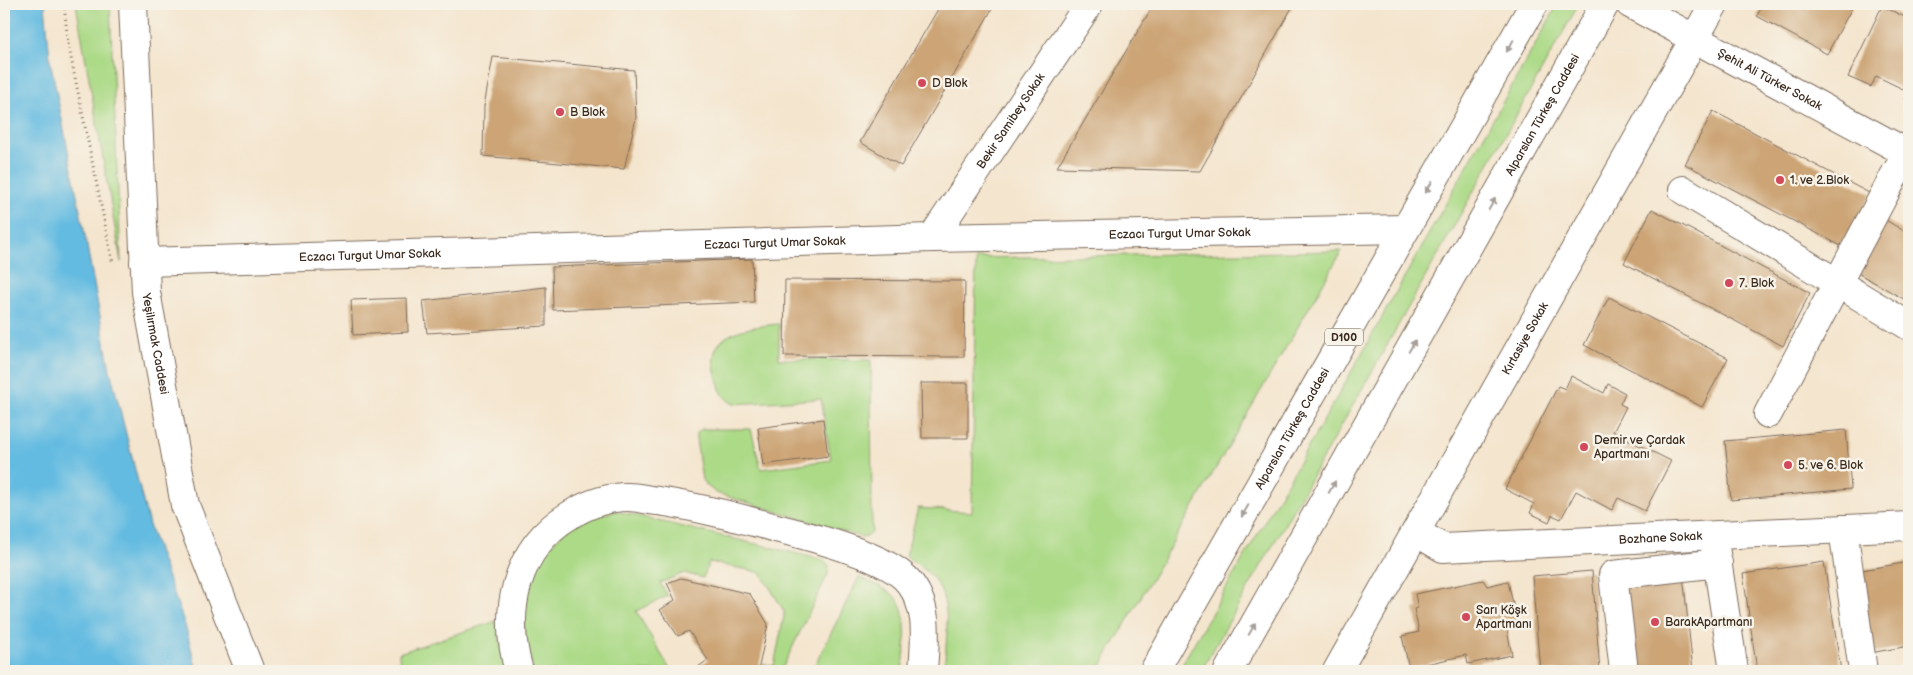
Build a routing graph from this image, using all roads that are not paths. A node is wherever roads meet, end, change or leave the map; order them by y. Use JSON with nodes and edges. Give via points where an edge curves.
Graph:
{"nodes":[{"id":1,"x":133,"y":4,"type":"edge"},
{"id":2,"x":1090,"y":4,"type":"edge"},
{"id":3,"x":1534,"y":4,"type":"edge"},
{"id":4,"x":1606,"y":4,"type":"edge"},
{"id":5,"x":1630,"y":4,"type":"edge"},
{"id":6,"x":1714,"y":4,"type":"edge"},
{"id":7,"x":1694,"y":38,"type":"junction"},
{"id":8,"x":1909,"y":153,"type":"edge"},
{"id":9,"x":1683,"y":190,"type":"dead end"},
{"id":10,"x":1405,"y":229,"type":"junction"},
{"id":11,"x":932,"y":238,"type":"junction"},
{"id":12,"x":144,"y":262,"type":"junction"},
{"id":13,"x":1838,"y":283,"type":"junction"},
{"id":14,"x":1909,"y":326,"type":"edge"},
{"id":15,"x":1768,"y":414,"type":"dead end"},
{"id":16,"x":1909,"y":526,"type":"edge"},
{"id":17,"x":1843,"y":529,"type":"junction"},
{"id":18,"x":1416,"y":532,"type":"junction"},
{"id":19,"x":1714,"y":535,"type":"junction"},
{"id":20,"x":1718,"y":563,"type":"junction"},
{"id":21,"x":250,"y":671,"type":"edge"},
{"id":22,"x":519,"y":671,"type":"edge"},
{"id":23,"x":923,"y":671,"type":"edge"},
{"id":24,"x":1154,"y":671,"type":"edge"},
{"id":25,"x":1228,"y":671,"type":"edge"},
{"id":26,"x":1337,"y":671,"type":"edge"},
{"id":27,"x":1624,"y":671,"type":"edge"},
{"id":28,"x":1734,"y":671,"type":"edge"},
{"id":29,"x":1863,"y":671,"type":"edge"}],
"edges":[{"from":1,"to":12,"type":"main road","name":"Yeşilırmak Caddesi"},
{"from":2,"to":11,"type":"main road","name":"Bekir Samibey Sokak"},
{"from":3,"to":10,"type":"main road","name":"Alparslan Türkeş Caddesi","number":"D100","one_way":true},
{"from":25,"to":4,"type":"main road","name":"Alparslan Türkeş Caddesi","one_way":true},
{"from":5,"to":7,"type":"main road","name":"Şehit Ali Türker Sokak"},
{"from":6,"to":7,"type":"main road","name":"Kırtasiye Sokak"},
{"from":7,"to":8,"type":"main road","name":"Şehit Ali Türker Sokak"},
{"from":7,"to":18,"type":"main road","name":"Kırtasiye Sokak"},
{"from":8,"to":13,"type":"main road"},
{"from":9,"to":13,"type":"main road"},
{"from":10,"to":11,"type":"main road","name":"Eczacı Turgut Umar Sokak"},
{"from":10,"to":24,"type":"main road","name":"Alparslan Türkeş Caddesi","number":"D100","one_way":true},
{"from":11,"to":12,"type":"main road","name":"Eczacı Turgut Umar Sokak"},
{"from":12,"to":21,"type":"main road","name":"Yeşilırmak Caddesi","via":[[146,292],[185,504]]},
{"from":13,"to":14,"type":"main road"},
{"from":13,"to":15,"type":"main road"},
{"from":16,"to":17,"type":"main road","name":"Bozhane Sokak"},
{"from":17,"to":19,"type":"main road","name":"Bozhane Sokak"},
{"from":17,"to":29,"type":"main road"},
{"from":18,"to":19,"type":"main road","name":"Bozhane Sokak","via":[[1444,548]]},
{"from":18,"to":26,"type":"main road","name":"Kırtasiye Sokak"},
{"from":19,"to":20,"type":"main road"},
{"from":20,"to":27,"type":"main road","via":[[1613,575]]},
{"from":20,"to":28,"type":"main road"},
{"from":22,"to":23,"type":"main road","via":[[512,635],[514,607],[519,577],[529,554],[563,519],[604,500],[628,497],[678,504],[795,533],[846,548],[898,572],[920,597],[924,614]]}]}
